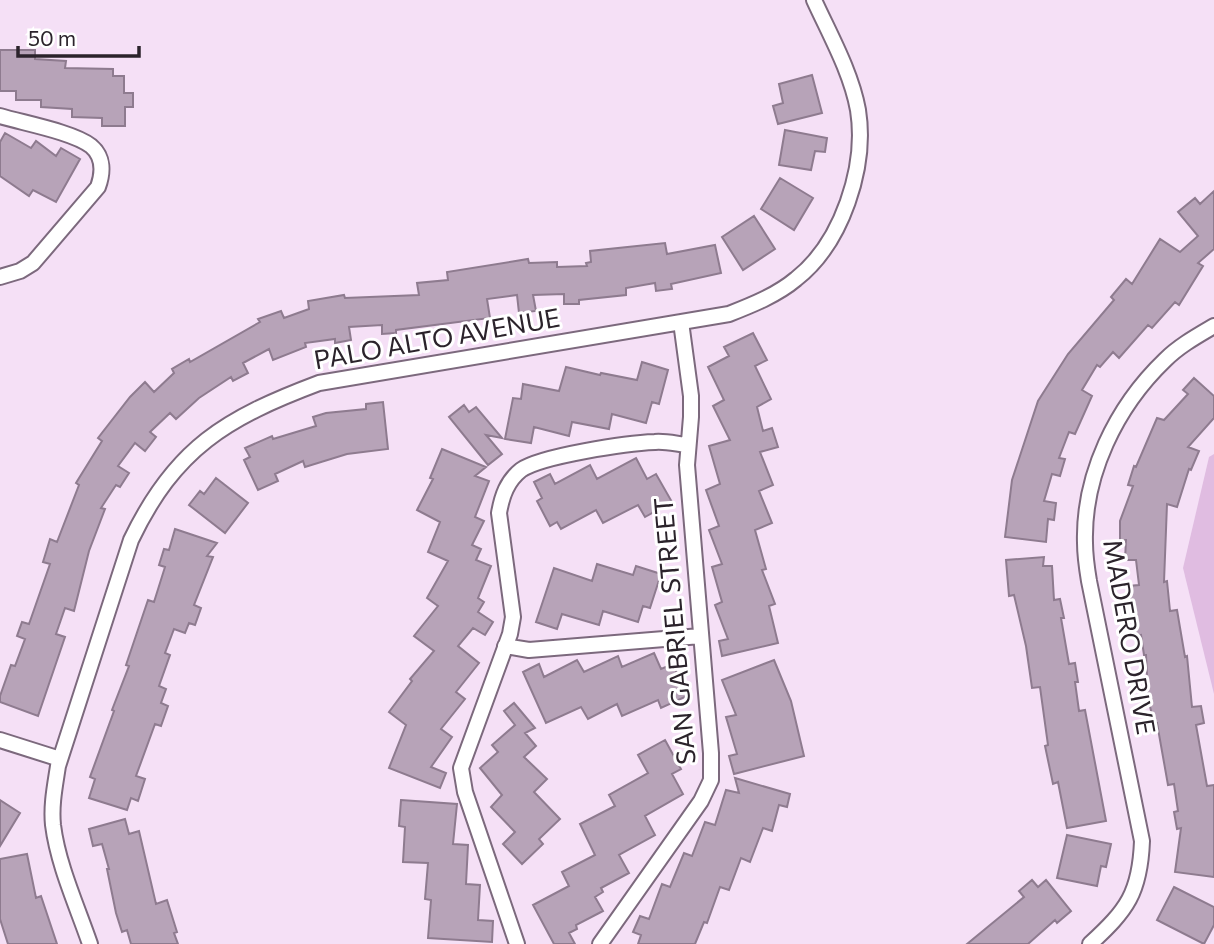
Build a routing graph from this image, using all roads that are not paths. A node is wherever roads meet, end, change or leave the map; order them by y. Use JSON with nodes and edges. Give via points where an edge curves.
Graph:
{"nodes":[{"id":1,"x":814,"y":0,"type":"edge"},
{"id":2,"x":0,"y":116,"type":"edge"},
{"id":3,"x":0,"y":277,"type":"edge"},
{"id":4,"x":681,"y":322,"type":"junction"},
{"id":5,"x":1214,"y":326,"type":"edge"},
{"id":6,"x":687,"y":445,"type":"junction"},
{"id":7,"x":701,"y":636,"type":"junction"},
{"id":8,"x":505,"y":646,"type":"junction"},
{"id":9,"x":0,"y":740,"type":"edge"},
{"id":10,"x":60,"y":759,"type":"junction"},
{"id":11,"x":90,"y":944,"type":"edge"},
{"id":12,"x":517,"y":944,"type":"edge"},
{"id":13,"x":600,"y":944,"type":"edge"},
{"id":14,"x":1090,"y":944,"type":"edge"}],
"edges":[{"from":1,"to":4,"type":"street","name":"PALO ALTO AVENUE","via":[[858,109],[857,174],[847,205],[834,232],[797,279],[729,314]]},
{"from":2,"to":3,"type":"street","via":[[92,146],[103,173],[98,187],[33,262]]},
{"from":4,"to":6,"type":"street","name":"SAN GABRIEL STREET","via":[[691,396]]},
{"from":4,"to":10,"type":"street","name":"PALO ALTO AVENUE","via":[[319,383],[217,430],[184,459],[145,510],[131,540]]},
{"from":5,"to":14,"type":"street","name":"MADERO DRIVE","via":[[1166,359],[1122,411],[1093,476],[1084,544],[1142,841],[1136,887],[1126,908]]},
{"from":6,"to":7,"type":"street","name":"SAN GABRIEL STREET"},
{"from":6,"to":8,"type":"street","via":[[628,445],[544,459],[518,472],[508,485],[499,513],[513,617]]},
{"from":7,"to":8,"type":"street","via":[[529,650]]},
{"from":7,"to":13,"type":"street","name":"SAN GABRIEL STREET","via":[[711,780]]},
{"from":8,"to":12,"type":"street","via":[[461,768]]},
{"from":9,"to":10,"type":"street"},
{"from":10,"to":11,"type":"street","name":"PALO ALTO AVENUE","via":[[53,826]]}]}
